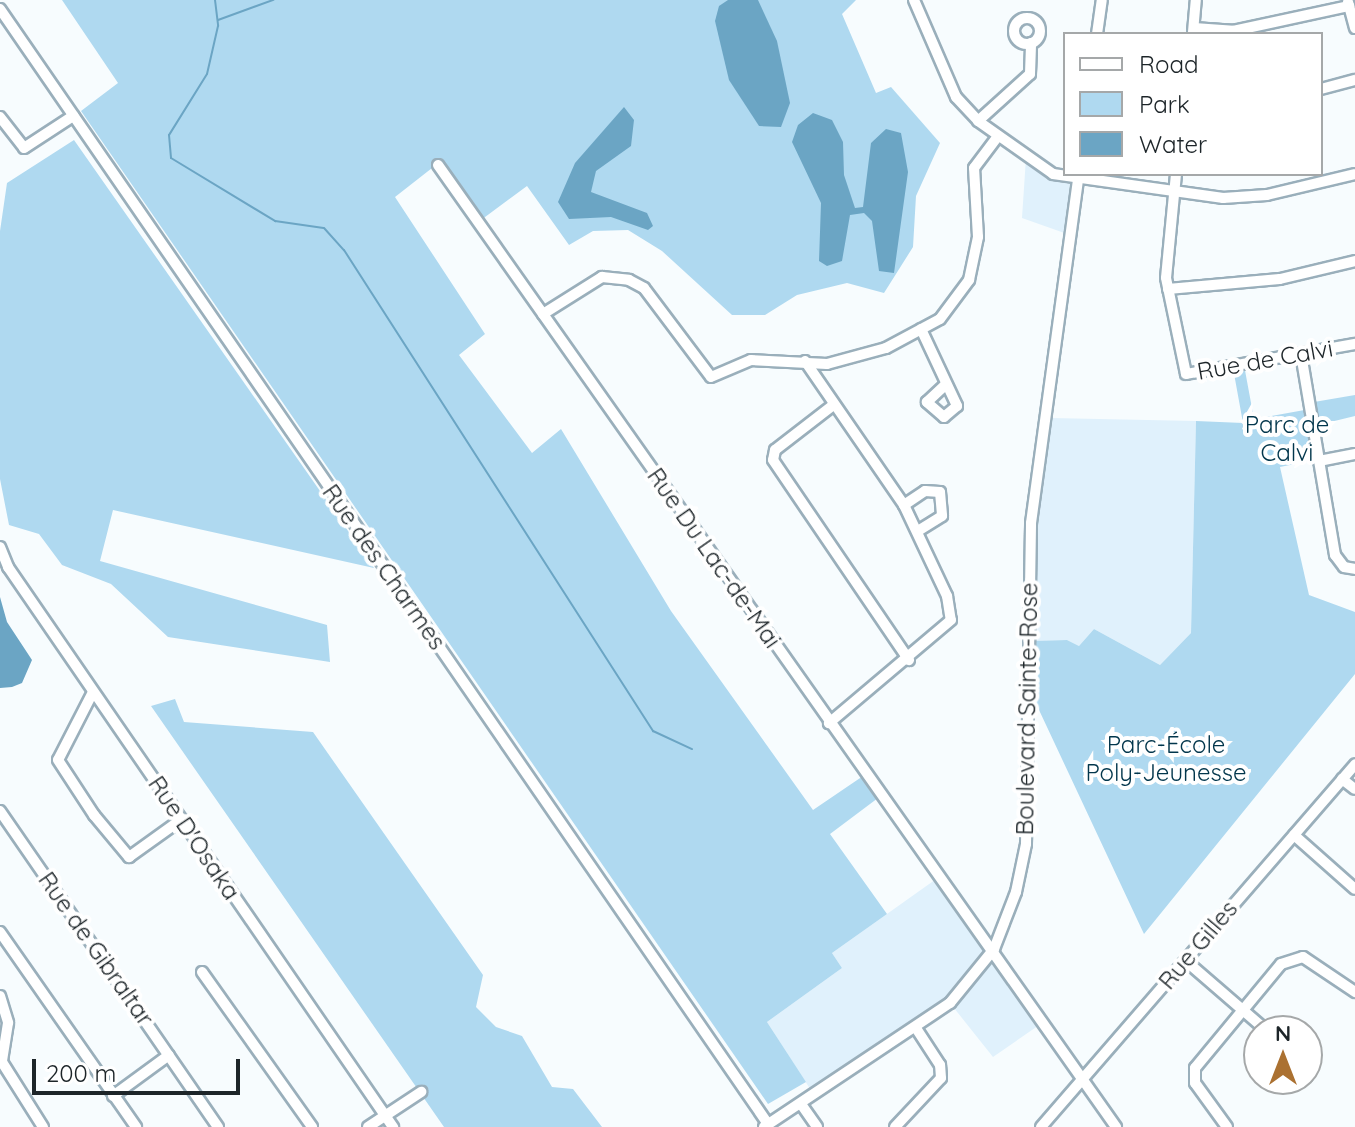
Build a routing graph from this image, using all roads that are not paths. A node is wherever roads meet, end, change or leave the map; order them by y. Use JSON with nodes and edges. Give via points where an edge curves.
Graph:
{"nodes":[{"id":1,"x":914,"y":0,"type":"edge"},
{"id":2,"x":1102,"y":0,"type":"edge"},
{"id":3,"x":1196,"y":0,"type":"edge"},
{"id":4,"x":1348,"y":3,"type":"edge"},
{"id":5,"x":0,"y":9,"type":"edge"},
{"id":6,"x":1355,"y":28,"type":"edge"},
{"id":7,"x":1193,"y":31,"type":"edge"},
{"id":8,"x":1097,"y":32,"type":"edge"},
{"id":9,"x":1031,"y":43,"type":"dead end"},
{"id":10,"x":1355,"y":80,"type":"edge"},
{"id":11,"x":1323,"y":88,"type":"edge"},
{"id":12,"x":73,"y":116,"type":"junction"},
{"id":13,"x":0,"y":117,"type":"edge"},
{"id":14,"x":978,"y":121,"type":"junction"},
{"id":15,"x":998,"y":136,"type":"junction"},
{"id":16,"x":438,"y":165,"type":"dead end"},
{"id":17,"x":1063,"y":174,"type":"edge"},
{"id":18,"x":1355,"y":174,"type":"edge"},
{"id":19,"x":1176,"y":176,"type":"edge"},
{"id":20,"x":1078,"y":177,"type":"edge"},
{"id":21,"x":1173,"y":195,"type":"junction"},
{"id":22,"x":1355,"y":261,"type":"edge"},
{"id":23,"x":1168,"y":289,"type":"junction"},
{"id":24,"x":543,"y":314,"type":"junction"},
{"id":25,"x":921,"y":329,"type":"junction"},
{"id":26,"x":1355,"y":344,"type":"edge"},
{"id":27,"x":1301,"y":354,"type":"junction"},
{"id":28,"x":805,"y":361,"type":"junction"},
{"id":29,"x":946,"y":384,"type":"dead end"},
{"id":30,"x":832,"y":406,"type":"junction"},
{"id":31,"x":1355,"y":454,"type":"edge"},
{"id":32,"x":1319,"y":461,"type":"junction"},
{"id":33,"x":904,"y":505,"type":"junction"},
{"id":34,"x":918,"y":531,"type":"junction"},
{"id":35,"x":0,"y":547,"type":"edge"},
{"id":36,"x":1355,"y":569,"type":"edge"},
{"id":37,"x":909,"y":660,"type":"junction"},
{"id":38,"x":93,"y":692,"type":"junction"},
{"id":39,"x":829,"y":723,"type":"junction"},
{"id":40,"x":1355,"y":764,"type":"edge"},
{"id":41,"x":1342,"y":779,"type":"junction"},
{"id":42,"x":1355,"y":789,"type":"edge"},
{"id":43,"x":0,"y":811,"type":"edge"},
{"id":44,"x":182,"y":819,"type":"junction"},
{"id":45,"x":1294,"y":835,"type":"junction"},
{"id":46,"x":1355,"y":889,"type":"edge"},
{"id":47,"x":0,"y":932,"type":"edge"},
{"id":48,"x":3,"y":945,"type":"edge"},
{"id":49,"x":994,"y":949,"type":"junction"},
{"id":50,"x":1186,"y":961,"type":"junction"},
{"id":51,"x":202,"y":972,"type":"dead end"},
{"id":52,"x":1355,"y":992,"type":"edge"},
{"id":53,"x":0,"y":996,"type":"edge"},
{"id":54,"x":1243,"y":1011,"type":"junction"},
{"id":55,"x":1248,"y":1015,"type":"edge"},
{"id":56,"x":916,"y":1028,"type":"junction"},
{"id":57,"x":169,"y":1055,"type":"junction"},
{"id":58,"x":1082,"y":1077,"type":"junction"},
{"id":59,"x":421,"y":1092,"type":"dead end"},
{"id":60,"x":113,"y":1096,"type":"junction"},
{"id":61,"x":801,"y":1104,"type":"junction"},
{"id":62,"x":385,"y":1116,"type":"junction"},
{"id":63,"x":766,"y":1126,"type":"edge"},
{"id":64,"x":43,"y":1127,"type":"edge"},
{"id":65,"x":136,"y":1127,"type":"edge"},
{"id":66,"x":218,"y":1127,"type":"edge"},
{"id":67,"x":312,"y":1127,"type":"edge"},
{"id":68,"x":368,"y":1127,"type":"edge"},
{"id":69,"x":393,"y":1127,"type":"edge"},
{"id":70,"x":817,"y":1127,"type":"edge"},
{"id":71,"x":895,"y":1127,"type":"edge"},
{"id":72,"x":1041,"y":1127,"type":"edge"},
{"id":73,"x":1116,"y":1127,"type":"edge"},
{"id":74,"x":1227,"y":1127,"type":"edge"}],
"edges":[{"from":1,"to":14,"type":"street","via":[[943,77]]},
{"from":2,"to":8,"type":"street"},
{"from":3,"to":7,"type":"street"},
{"from":4,"to":6,"type":"street"},
{"from":4,"to":7,"type":"street","via":[[1233,31]]},
{"from":5,"to":12,"type":"street","name":"Rue des Charmes"},
{"from":9,"to":14,"type":"street","via":[[1030,74]]},
{"from":10,"to":11,"type":"street"},
{"from":12,"to":13,"type":"street","via":[[24,148]]},
{"from":12,"to":63,"type":"street","name":"Rue des Charmes"},
{"from":14,"to":15,"type":"street"},
{"from":15,"to":17,"type":"street","via":[[1042,169]]},
{"from":15,"to":25,"type":"street","via":[[974,168],[978,237],[969,280],[940,319]]},
{"from":16,"to":24,"type":"street","name":"Rue Du Lac-de-Mai"},
{"from":18,"to":21,"type":"street","via":[[1267,195]]},
{"from":19,"to":21,"type":"street","name":"Rue de Calvi"},
{"from":20,"to":21,"type":"street"},
{"from":20,"to":49,"type":"street","name":"Boulevard Sainte-Rose","via":[[1031,523],[1026,844]]},
{"from":21,"to":23,"type":"street","name":"Rue de Calvi"},
{"from":22,"to":23,"type":"street","via":[[1280,279]]},
{"from":23,"to":27,"type":"street","name":"Rue de Calvi","via":[[1186,374]]},
{"from":24,"to":28,"type":"street","via":[[602,277],[629,280],[644,288],[711,377],[751,360]]},
{"from":24,"to":39,"type":"street","name":"Rue Du Lac-de-Mai"},
{"from":25,"to":28,"type":"street","via":[[851,360]]},
{"from":25,"to":29,"type":"street"},
{"from":26,"to":27,"type":"street","name":"Rue de Calvi"},
{"from":27,"to":32,"type":"street"},
{"from":28,"to":30,"type":"street"},
{"from":30,"to":33,"type":"street"},
{"from":30,"to":37,"type":"street","via":[[775,450],[773,460]]},
{"from":31,"to":32,"type":"street"},
{"from":32,"to":36,"type":"street","via":[[1335,555],[1344,567]]},
{"from":33,"to":34,"type":"street"},
{"from":33,"to":34,"type":"street","via":[[925,491],[940,492],[942,516]]},
{"from":34,"to":37,"type":"street","via":[[951,620]]},
{"from":35,"to":38,"type":"street","name":"Rue D'Osaka"},
{"from":37,"to":39,"type":"street"},
{"from":38,"to":44,"type":"street","name":"Rue D'Osaka"},
{"from":38,"to":44,"type":"street","via":[[58,760],[129,857]]},
{"from":39,"to":49,"type":"street","name":"Rue Du Lac-de-Mai"},
{"from":40,"to":41,"type":"street","name":"Rue Gilles"},
{"from":41,"to":42,"type":"street"},
{"from":41,"to":45,"type":"street","name":"Rue Gilles"},
{"from":43,"to":57,"type":"street","name":"Rue de Gibraltar"},
{"from":44,"to":62,"type":"street","name":"Rue D'Osaka"},
{"from":45,"to":46,"type":"street"},
{"from":45,"to":50,"type":"street","name":"Rue Gilles"},
{"from":47,"to":48,"type":"street"},
{"from":48,"to":60,"type":"street"},
{"from":49,"to":56,"type":"street","name":"Boulevard Sainte-Rose","via":[[969,984]]},
{"from":49,"to":58,"type":"street","name":"Rue Du Lac-de-Mai"},
{"from":50,"to":54,"type":"street"},
{"from":50,"to":58,"type":"street","name":"Rue Gilles"},
{"from":51,"to":67,"type":"street"},
{"from":52,"to":54,"type":"street","via":[[1318,963],[1289,959]]},
{"from":53,"to":64,"type":"street","via":[[8,1023],[2,1062]]},
{"from":54,"to":55,"type":"street"},
{"from":54,"to":74,"type":"street","via":[[1195,1068],[1195,1083]]},
{"from":56,"to":61,"type":"street","name":"Boulevard Sainte-Rose"},
{"from":56,"to":71,"type":"street","via":[[940,1065],[941,1078]]},
{"from":57,"to":60,"type":"street"},
{"from":57,"to":66,"type":"street","name":"Rue de Gibraltar"},
{"from":58,"to":72,"type":"street","name":"Rue Gilles"},
{"from":58,"to":73,"type":"street","name":"Rue Du Lac-de-Mai"},
{"from":59,"to":62,"type":"street"},
{"from":60,"to":65,"type":"street"},
{"from":61,"to":63,"type":"street","name":"Boulevard Sainte-Rose"},
{"from":61,"to":70,"type":"street"},
{"from":62,"to":68,"type":"street"},
{"from":62,"to":69,"type":"street","name":"Rue D'Osaka"}]}
